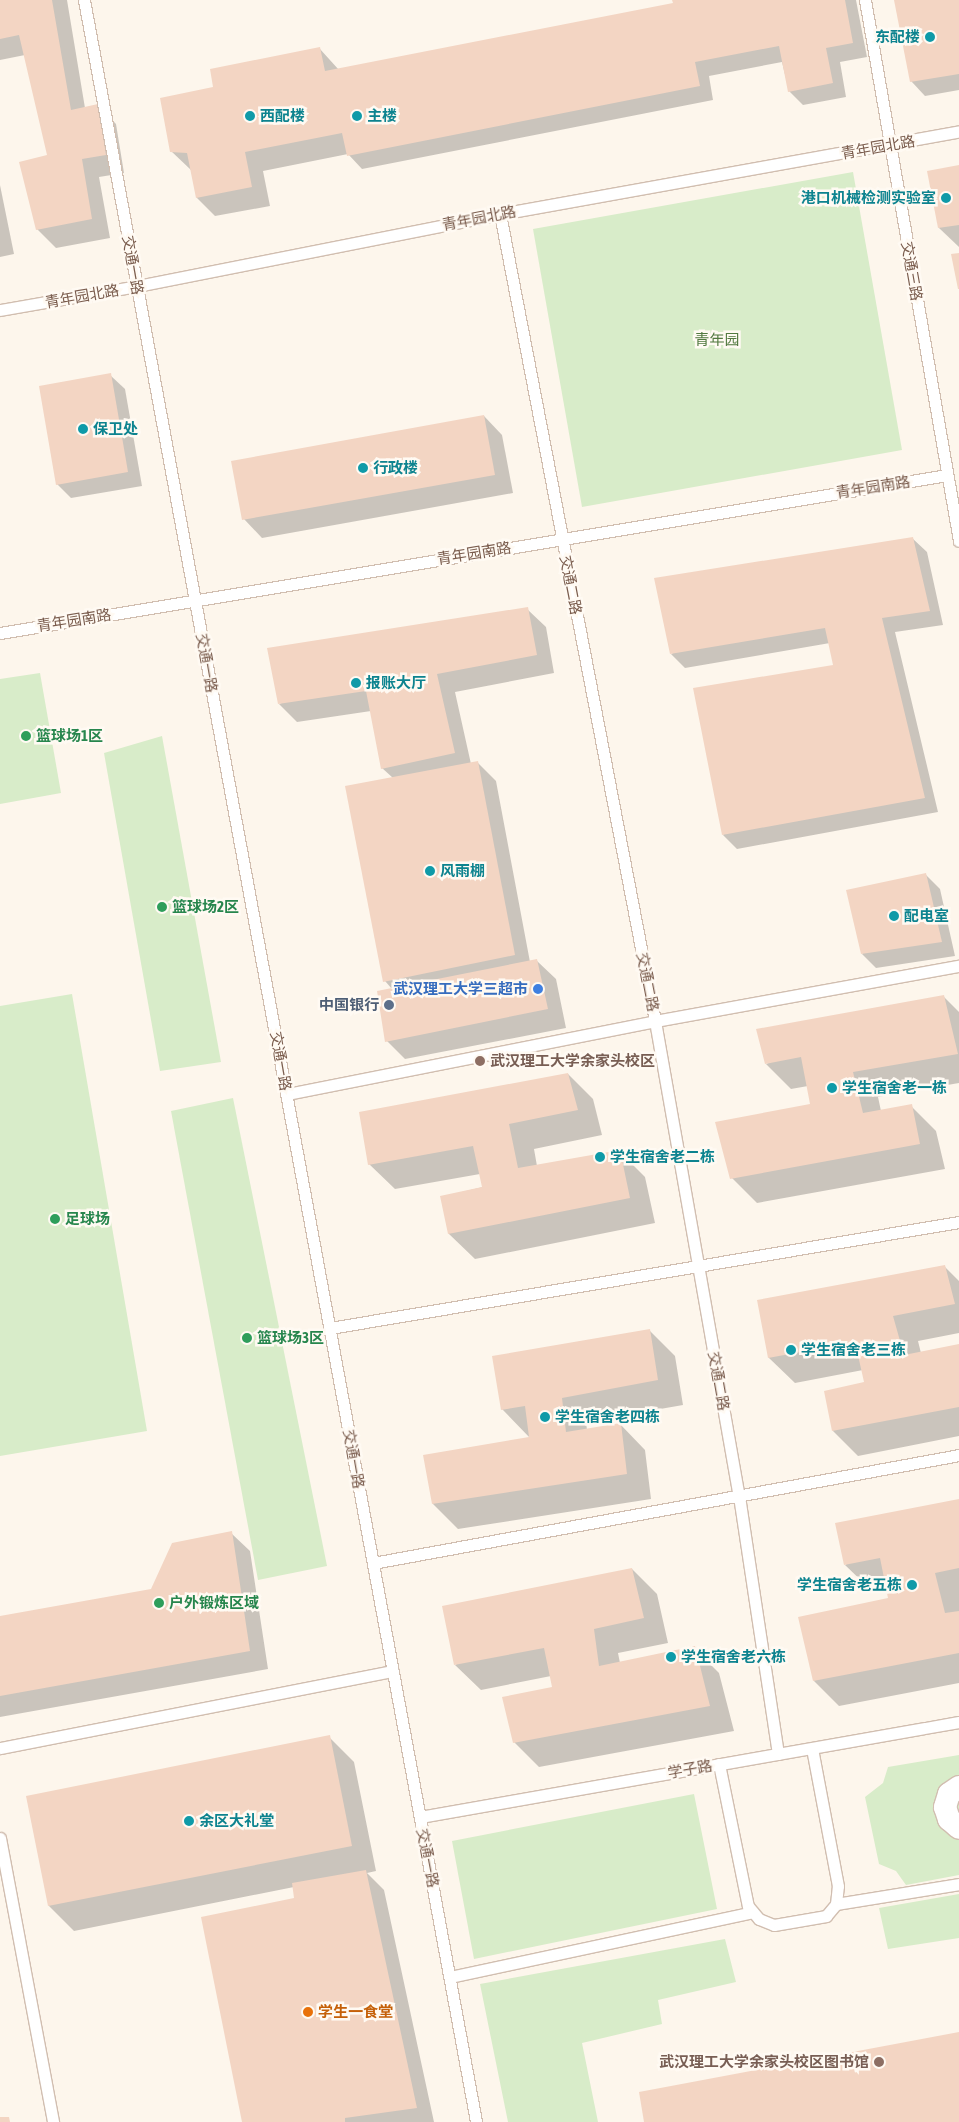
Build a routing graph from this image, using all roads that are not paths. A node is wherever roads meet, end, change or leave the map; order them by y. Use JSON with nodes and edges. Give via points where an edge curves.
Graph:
{"nodes":[{"id":1,"x":84,"y":0,"type":"edge"},
{"id":2,"x":865,"y":0,"type":"edge"},
{"id":3,"x":959,"y":131,"type":"edge"},
{"id":4,"x":890,"y":144,"type":"junction"},
{"id":5,"x":500,"y":214,"type":"junction"},
{"id":6,"x":137,"y":286,"type":"junction"},
{"id":7,"x":0,"y":310,"type":"edge"},
{"id":8,"x":948,"y":474,"type":"junction"},
{"id":9,"x":562,"y":539,"type":"junction"},
{"id":10,"x":959,"y":541,"type":"edge"},
{"id":11,"x":195,"y":600,"type":"junction"},
{"id":12,"x":0,"y":633,"type":"edge"},
{"id":13,"x":959,"y":966,"type":"edge"},
{"id":14,"x":655,"y":1021,"type":"junction"},
{"id":15,"x":287,"y":1094,"type":"junction"},
{"id":16,"x":959,"y":1222,"type":"edge"},
{"id":17,"x":698,"y":1266,"type":"junction"},
{"id":18,"x":330,"y":1328,"type":"junction"},
{"id":19,"x":959,"y":1455,"type":"edge"},
{"id":20,"x":739,"y":1496,"type":"junction"},
{"id":21,"x":373,"y":1564,"type":"junction"},
{"id":22,"x":393,"y":1671,"type":"junction"},
{"id":23,"x":959,"y":1722,"type":"edge"},
{"id":24,"x":0,"y":1748,"type":"edge"},
{"id":25,"x":812,"y":1748,"type":"junction"},
{"id":26,"x":778,"y":1754,"type":"junction"},
{"id":27,"x":719,"y":1764,"type":"junction"},
{"id":28,"x":959,"y":1787,"type":"edge"},
{"id":29,"x":420,"y":1817,"type":"junction"},
{"id":30,"x":959,"y":1828,"type":"edge"},
{"id":31,"x":0,"y":1838,"type":"edge"},
{"id":32,"x":959,"y":1884,"type":"edge"},
{"id":33,"x":836,"y":1904,"type":"junction"},
{"id":34,"x":752,"y":1912,"type":"junction"},
{"id":35,"x":450,"y":1977,"type":"junction"},
{"id":36,"x":53,"y":2122,"type":"edge"},
{"id":37,"x":476,"y":2122,"type":"edge"}],
"edges":[{"from":1,"to":6,"type":"lane","name":"交通一路"},
{"from":2,"to":4,"type":"lane","name":"交通三路"},
{"from":3,"to":4,"type":"lane","name":"青年园北路"},
{"from":4,"to":5,"type":"lane","name":"青年园北路"},
{"from":4,"to":8,"type":"lane","name":"交通三路"},
{"from":5,"to":6,"type":"lane","name":"青年园北路"},
{"from":5,"to":9,"type":"lane","name":"交通二路"},
{"from":6,"to":7,"type":"lane","name":"青年园北路"},
{"from":6,"to":11,"type":"lane","name":"交通一路"},
{"from":8,"to":9,"type":"lane","name":"青年园南路"},
{"from":8,"to":10,"type":"lane","name":"交通三路"},
{"from":9,"to":11,"type":"lane","name":"青年园南路"},
{"from":9,"to":14,"type":"lane","name":"交通二路"},
{"from":11,"to":12,"type":"lane","name":"青年园南路"},
{"from":11,"to":15,"type":"lane","name":"交通一路"},
{"from":13,"to":14,"type":"lane"},
{"from":14,"to":15,"type":"lane"},
{"from":14,"to":17,"type":"lane","name":"交通二路"},
{"from":15,"to":18,"type":"lane","name":"交通一路"},
{"from":16,"to":17,"type":"lane"},
{"from":17,"to":18,"type":"lane"},
{"from":17,"to":20,"type":"lane","name":"交通二路"},
{"from":18,"to":21,"type":"lane","name":"交通一路"},
{"from":19,"to":20,"type":"lane"},
{"from":20,"to":21,"type":"lane"},
{"from":20,"to":26,"type":"lane","name":"交通二路"},
{"from":21,"to":22,"type":"lane","name":"交通一路"},
{"from":22,"to":24,"type":"lane"},
{"from":22,"to":29,"type":"lane","name":"交通一路"},
{"from":23,"to":25,"type":"lane","name":"学子路"},
{"from":25,"to":26,"type":"lane","name":"学子路"},
{"from":25,"to":33,"type":"lane","via":[[838,1886]]},
{"from":26,"to":27,"type":"lane","name":"学子路"},
{"from":27,"to":29,"type":"lane","name":"学子路"},
{"from":27,"to":34,"type":"lane","via":[[748,1906]]},
{"from":28,"to":30,"type":"street","via":[[950,1794],[946,1807],[949,1819]]},
{"from":29,"to":35,"type":"lane","name":"交通一路"},
{"from":31,"to":36,"type":"lane"},
{"from":32,"to":33,"type":"lane"},
{"from":33,"to":34,"type":"lane","via":[[826,1916],[774,1924],[758,1919]]},
{"from":34,"to":35,"type":"lane"},
{"from":35,"to":37,"type":"lane","name":"交通一路"}]}
